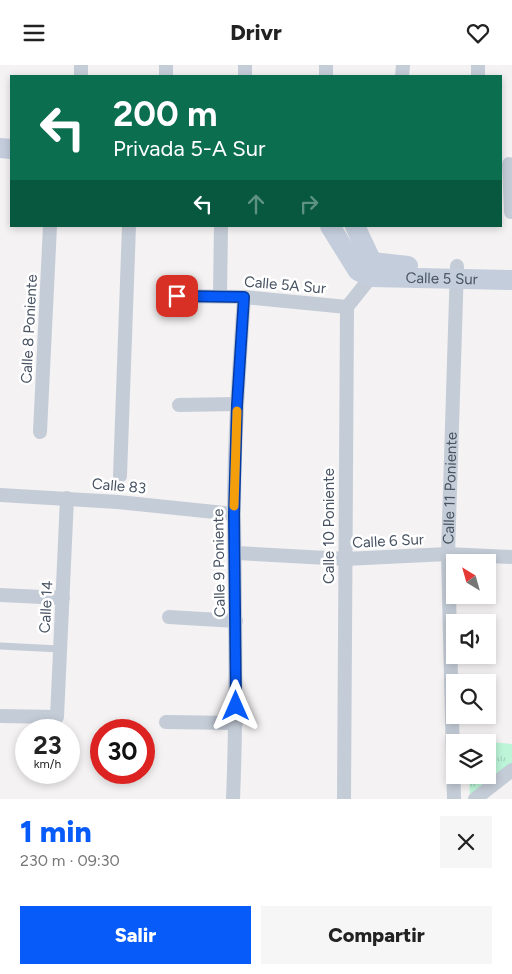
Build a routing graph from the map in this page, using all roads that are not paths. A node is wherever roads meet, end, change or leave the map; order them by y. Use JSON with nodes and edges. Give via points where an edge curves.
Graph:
{"nodes":[{"id":1,"x":507,"y":164,"type":"edge"},
{"id":2,"x":511,"y":211,"type":"dead end"},
{"id":3,"x":50,"y":227,"type":"edge"},
{"id":4,"x":129,"y":227,"type":"edge"},
{"id":5,"x":221,"y":227,"type":"edge"},
{"id":6,"x":331,"y":227,"type":"edge"},
{"id":7,"x":355,"y":227,"type":"edge"},
{"id":8,"x":512,"y":267,"type":"edge"},
{"id":9,"x":372,"y":269,"type":"junction"},
{"id":10,"x":457,"y":272,"type":"junction"},
{"id":11,"x":512,"y":280,"type":"edge"},
{"id":12,"x":177,"y":296,"type":"dead end"},
{"id":13,"x":220,"y":296,"type":"junction"},
{"id":14,"x":244,"y":297,"type":"junction"},
{"id":15,"x":347,"y":307,"type":"junction"},
{"id":16,"x":178,"y":405,"type":"dead end"},
{"id":17,"x":237,"y":405,"type":"junction"},
{"id":18,"x":40,"y":432,"type":"dead end"},
{"id":19,"x":120,"y":476,"type":"dead end"},
{"id":20,"x":0,"y":495,"type":"edge"},
{"id":21,"x":66,"y":498,"type":"junction"},
{"id":22,"x":234,"y":514,"type":"junction"},
{"id":23,"x":236,"y":553,"type":"junction"},
{"id":24,"x":446,"y":554,"type":"edge"},
{"id":25,"x":448,"y":554,"type":"edge"},
{"id":26,"x":496,"y":556,"type":"edge"},
{"id":27,"x":512,"y":557,"type":"edge"},
{"id":28,"x":345,"y":559,"type":"junction"},
{"id":29,"x":0,"y":595,"type":"edge"},
{"id":30,"x":63,"y":597,"type":"junction"},
{"id":31,"x":449,"y":604,"type":"edge"},
{"id":32,"x":169,"y":617,"type":"dead end"},
{"id":33,"x":236,"y":621,"type":"junction"},
{"id":34,"x":0,"y":646,"type":"edge"},
{"id":35,"x":60,"y":649,"type":"junction"},
{"id":36,"x":0,"y":716,"type":"edge"},
{"id":37,"x":166,"y":722,"type":"dead end"},
{"id":38,"x":236,"y":723,"type":"junction"},
{"id":39,"x":512,"y":771,"type":"edge"},
{"id":40,"x":233,"y":799,"type":"edge"},
{"id":41,"x":344,"y":799,"type":"edge"},
{"id":42,"x":454,"y":799,"type":"edge"},
{"id":43,"x":475,"y":799,"type":"edge"}],
"edges":[{"from":1,"to":2,"type":"street"},
{"from":3,"to":18,"type":"street","name":"Calle 8 Poniente"},
{"from":4,"to":19,"type":"street"},
{"from":5,"to":13,"type":"street"},
{"from":6,"to":9,"type":"street","via":[[358,271]]},
{"from":7,"to":9,"type":"street"},
{"from":8,"to":10,"type":"street","name":"Calle 5 Sur"},
{"from":9,"to":10,"type":"street","name":"Calle 5 Sur","via":[[399,266]]},
{"from":9,"to":15,"type":"street"},
{"from":10,"to":11,"type":"street","name":"Calle 5 Sur"},
{"from":10,"to":25,"type":"street","name":"Calle 11 Poniente"},
{"from":12,"to":13,"type":"street","name":"Calle 5A Sur"},
{"from":13,"to":14,"type":"street","name":"Calle 5A Sur"},
{"from":14,"to":15,"type":"street","name":"Calle 5A Sur"},
{"from":14,"to":17,"type":"street","name":"Calle 9 Poniente"},
{"from":15,"to":28,"type":"street","name":"Calle 10 Poniente"},
{"from":16,"to":17,"type":"street"},
{"from":17,"to":22,"type":"street","name":"Calle 9 Poniente"},
{"from":20,"to":21,"type":"street","name":"Calle 83"},
{"from":21,"to":22,"type":"street","name":"Calle 83"},
{"from":21,"to":30,"type":"street","name":"Calle 14"},
{"from":22,"to":23,"type":"street","name":"Calle 9 Poniente"},
{"from":23,"to":28,"type":"street","name":"Calle 6 Sur"},
{"from":23,"to":33,"type":"street","name":"Calle 9 Poniente"},
{"from":24,"to":28,"type":"street","name":"Calle 6 Sur"},
{"from":26,"to":27,"type":"street","name":"Calle 6 Sur"},
{"from":28,"to":41,"type":"street","name":"Calle 10 Poniente"},
{"from":29,"to":30,"type":"street"},
{"from":30,"to":35,"type":"street","name":"Calle 14"},
{"from":31,"to":42,"type":"street","name":"Calle 11 Poniente"},
{"from":32,"to":33,"type":"street"},
{"from":33,"to":38,"type":"street","name":"Calle 9 Poniente"},
{"from":34,"to":35,"type":"lane"},
{"from":35,"to":36,"type":"street","name":"Calle 14","via":[[57,717]]},
{"from":37,"to":38,"type":"street"},
{"from":38,"to":40,"type":"street","name":"Calle 9 Poniente"},
{"from":39,"to":43,"type":"street"}]}
